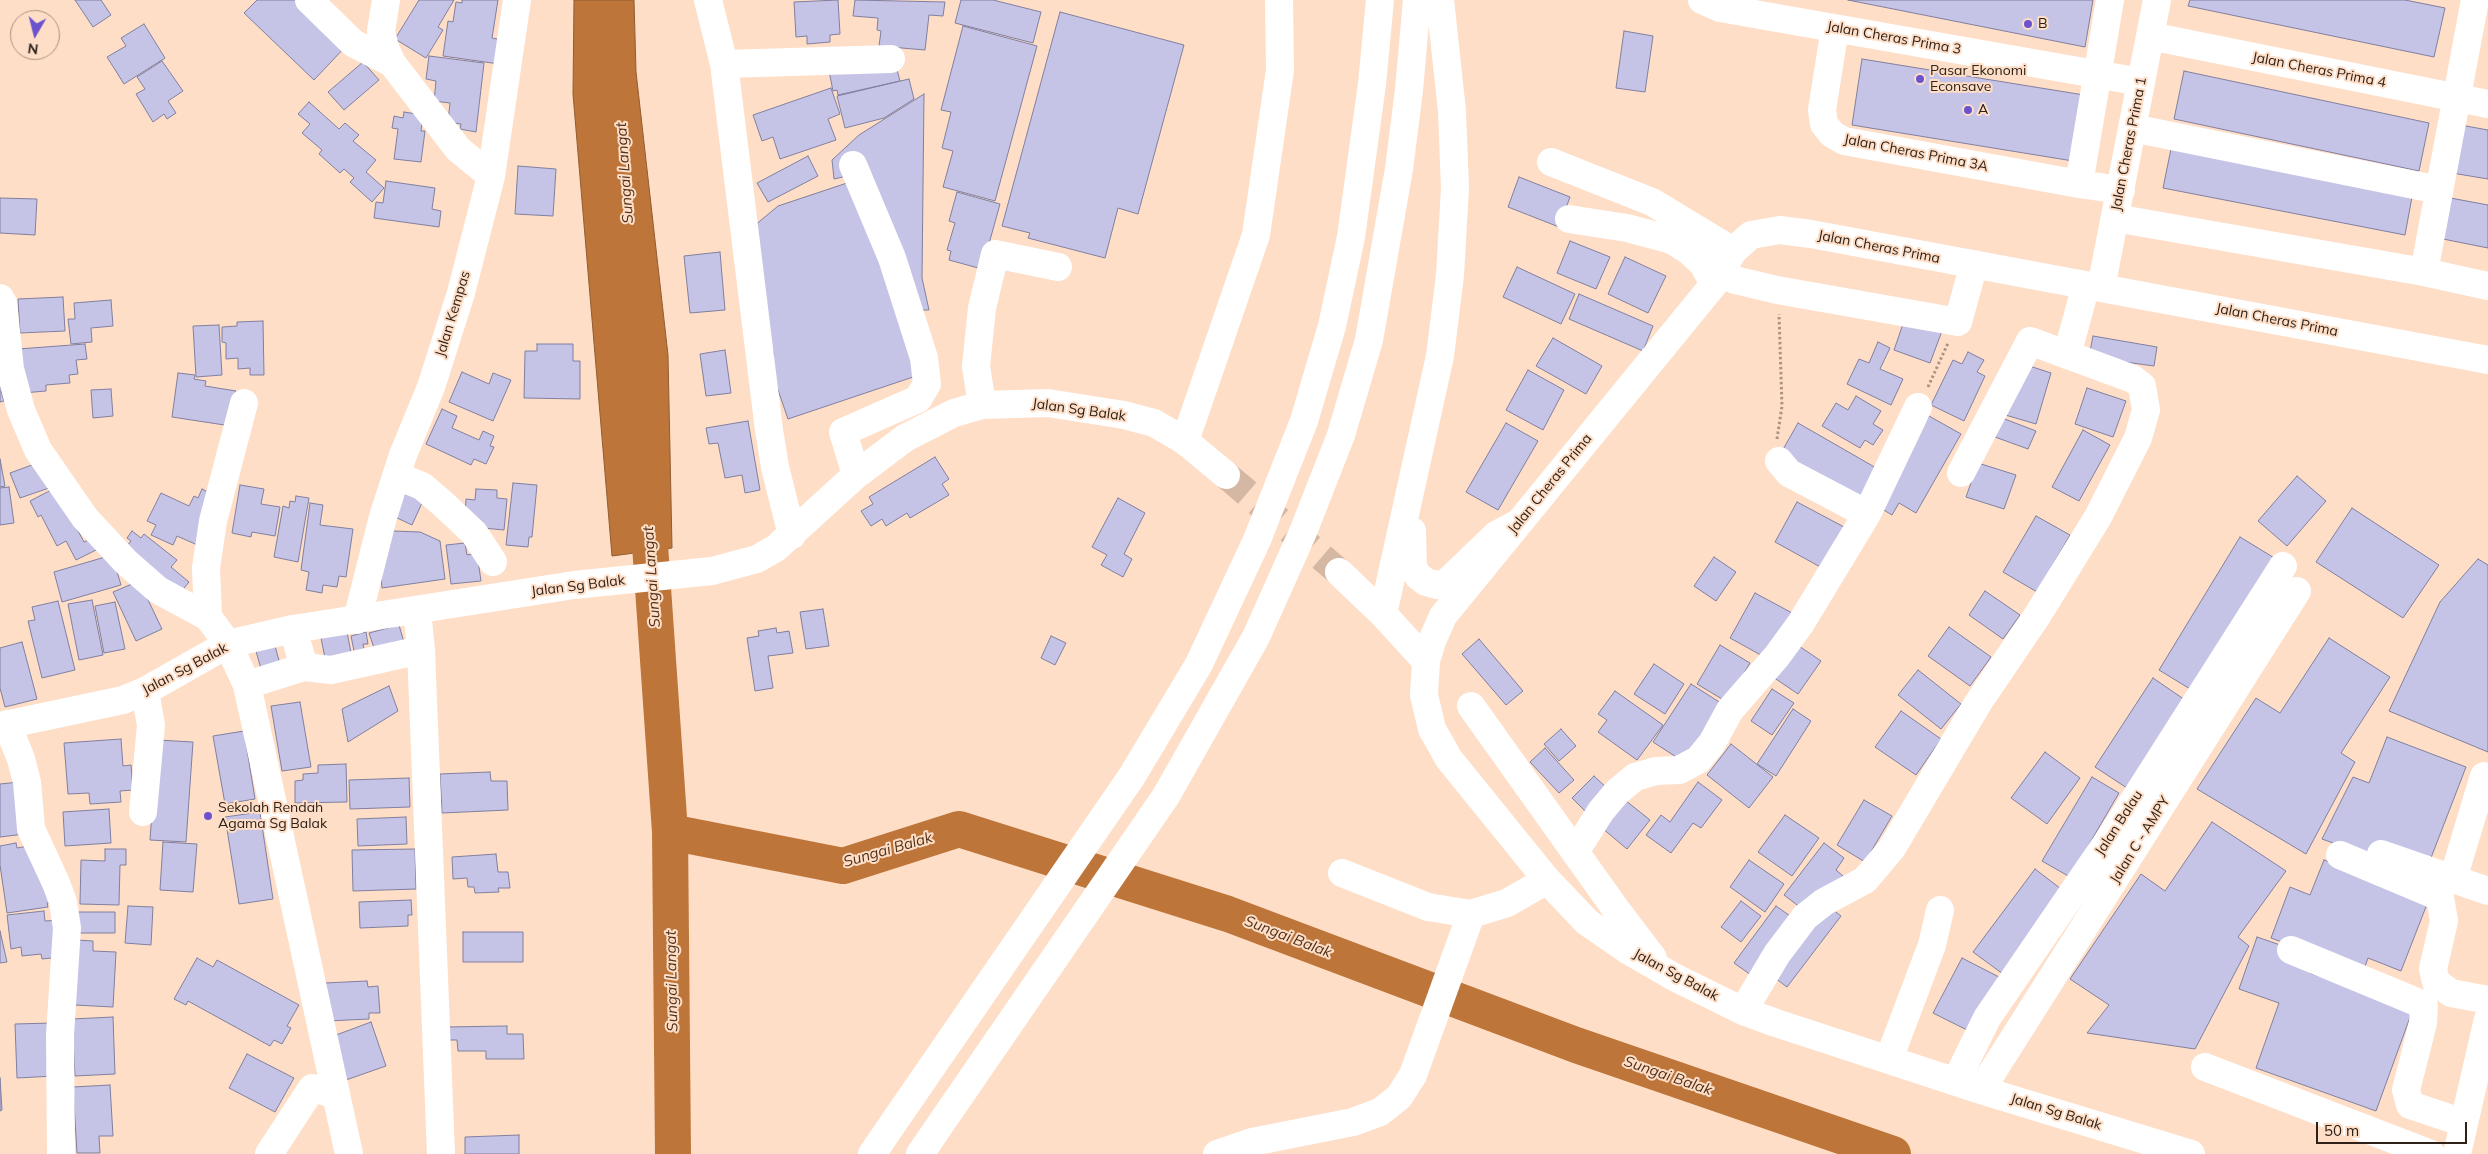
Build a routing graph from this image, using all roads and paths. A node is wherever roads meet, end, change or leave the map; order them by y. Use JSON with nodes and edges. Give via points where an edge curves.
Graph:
{"nodes":[{"id":1,"x":309,"y":0,"type":"edge"},
{"id":2,"x":386,"y":0,"type":"edge"},
{"id":3,"x":517,"y":0,"type":"edge"},
{"id":4,"x":1279,"y":0,"type":"edge"},
{"id":5,"x":1380,"y":0,"type":"edge"},
{"id":6,"x":1417,"y":0,"type":"edge"},
{"id":7,"x":1440,"y":0,"type":"edge"},
{"id":8,"x":2110,"y":0,"type":"edge"},
{"id":9,"x":2157,"y":0,"type":"edge"},
{"id":10,"x":2472,"y":3,"type":"edge"},
{"id":11,"x":1711,"y":4,"type":"edge"},
{"id":12,"x":716,"y":7,"type":"edge"},
{"id":13,"x":1835,"y":28,"type":"junction"},
{"id":14,"x":2150,"y":36,"type":"junction"},
{"id":15,"x":892,"y":60,"type":"dead end"},
{"id":16,"x":392,"y":63,"type":"junction"},
{"id":17,"x":724,"y":64,"type":"junction"},
{"id":18,"x":2098,"y":74,"type":"junction"},
{"id":19,"x":2141,"y":82,"type":"junction"},
{"id":20,"x":2456,"y":98,"type":"junction"},
{"id":21,"x":2488,"y":104,"type":"edge"},
{"id":22,"x":2132,"y":128,"type":"junction"},
{"id":23,"x":1551,"y":162,"type":"dead end"},
{"id":24,"x":852,"y":165,"type":"dead end"},
{"id":25,"x":491,"y":176,"type":"junction"},
{"id":26,"x":2079,"y":184,"type":"junction"},
{"id":27,"x":2121,"y":190,"type":"junction"},
{"id":28,"x":2439,"y":190,"type":"junction"},
{"id":29,"x":2115,"y":218,"type":"junction"},
{"id":30,"x":1569,"y":219,"type":"dead end"},
{"id":31,"x":1058,"y":267,"type":"dead end"},
{"id":32,"x":1723,"y":270,"type":"junction"},
{"id":33,"x":2424,"y":272,"type":"junction"},
{"id":34,"x":2488,"y":286,"type":"edge"},
{"id":35,"x":1778,"y":290,"type":"junction"},
{"id":36,"x":2089,"y":292,"type":"junction"},
{"id":37,"x":1965,"y":296,"type":"junction"},
{"id":38,"x":0,"y":298,"type":"edge"},
{"id":39,"x":2069,"y":349,"type":"junction"},
{"id":40,"x":2488,"y":360,"type":"edge"},
{"id":41,"x":244,"y":403,"type":"dead end"},
{"id":42,"x":982,"y":405,"type":"junction"},
{"id":43,"x":1918,"y":407,"type":"joint"},
{"id":44,"x":1185,"y":441,"type":"junction"},
{"id":45,"x":1779,"y":461,"type":"joint"},
{"id":46,"x":1961,"y":473,"type":"dead end"},
{"id":47,"x":856,"y":475,"type":"junction"},
{"id":48,"x":1226,"y":475,"type":"tunnel mouth"},
{"id":49,"x":398,"y":476,"type":"junction"},
{"id":50,"x":1411,"y":494,"type":"junction"},
{"id":51,"x":1868,"y":514,"type":"junction"},
{"id":52,"x":1517,"y":524,"type":"junction"},
{"id":53,"x":792,"y":535,"type":"junction"},
{"id":54,"x":492,"y":562,"type":"dead end"},
{"id":55,"x":2283,"y":566,"type":"dead end"},
{"id":56,"x":1338,"y":572,"type":"tunnel mouth"},
{"id":57,"x":2298,"y":591,"type":"dead end"},
{"id":58,"x":417,"y":610,"type":"junction"},
{"id":59,"x":1383,"y":614,"type":"junction"},
{"id":60,"x":1444,"y":616,"type":"junction"},
{"id":61,"x":208,"y":617,"type":"junction"},
{"id":62,"x":357,"y":620,"type":"junction"},
{"id":63,"x":293,"y":629,"type":"junction"},
{"id":64,"x":228,"y":644,"type":"junction"},
{"id":65,"x":421,"y":650,"type":"junction"},
{"id":66,"x":1426,"y":661,"type":"junction"},
{"id":67,"x":304,"y":667,"type":"junction"},
{"id":68,"x":247,"y":685,"type":"junction"},
{"id":69,"x":145,"y":691,"type":"junction"},
{"id":70,"x":1470,"y":706,"type":"dead end"},
{"id":71,"x":4,"y":725,"type":"edge"},
{"id":72,"x":2484,"y":776,"type":"dead end"},
{"id":73,"x":143,"y":812,"type":"dead end"},
{"id":74,"x":2369,"y":850,"type":"dead end"},
{"id":75,"x":1574,"y":852,"type":"junction"},
{"id":76,"x":2340,"y":855,"type":"dead end"},
{"id":77,"x":1342,"y":873,"type":"dead end"},
{"id":78,"x":2453,"y":879,"type":"junction"},
{"id":79,"x":1547,"y":880,"type":"junction"},
{"id":80,"x":2488,"y":891,"type":"edge"},
{"id":81,"x":1940,"y":910,"type":"dead end"},
{"id":82,"x":1471,"y":914,"type":"junction"},
{"id":83,"x":2291,"y":950,"type":"dead end"},
{"id":84,"x":1664,"y":971,"type":"junction"},
{"id":85,"x":2488,"y":1000,"type":"edge"},
{"id":86,"x":1743,"y":1010,"type":"junction"},
{"id":87,"x":2488,"y":1019,"type":"edge"},
{"id":88,"x":1889,"y":1059,"type":"junction"},
{"id":89,"x":2205,"y":1067,"type":"dead end"},
{"id":90,"x":1956,"y":1081,"type":"junction"},
{"id":91,"x":1981,"y":1090,"type":"junction"},
{"id":92,"x":334,"y":1094,"type":"junction"},
{"id":93,"x":2464,"y":1123,"type":"junction"},
{"id":94,"x":61,"y":1154,"type":"edge"},
{"id":95,"x":269,"y":1154,"type":"edge"},
{"id":96,"x":349,"y":1154,"type":"edge"},
{"id":97,"x":441,"y":1154,"type":"edge"},
{"id":98,"x":872,"y":1154,"type":"edge"},
{"id":99,"x":920,"y":1154,"type":"edge"},
{"id":100,"x":1216,"y":1154,"type":"edge"},
{"id":101,"x":2190,"y":1154,"type":"edge"},
{"id":102,"x":2431,"y":1154,"type":"edge"},
{"id":103,"x":2457,"y":1154,"type":"edge"}],
"edges":[{"from":1,"to":16,"type":"main road","via":[[353,42]]},
{"from":2,"to":16,"type":"main road","via":[[381,31]]},
{"from":3,"to":25,"type":"main road","name":"Jalan Kempas"},
{"from":4,"to":44,"type":"main road","via":[[1280,70],[1256,235]]},
{"from":5,"to":98,"type":"main road","via":[[1351,237],[1332,326],[1304,421],[1257,540],[1199,664],[1132,776]]},
{"from":6,"to":99,"type":"main road","via":[[1409,90],[1369,340],[1341,435],[1303,532],[1256,638],[1166,796]]},
{"from":7,"to":50,"type":"main road","via":[[1452,111],[1455,188],[1450,275],[1440,356]]},
{"from":8,"to":18,"type":"main road"},
{"from":9,"to":14,"type":"main road","name":"Jalan Cheras Prima 1"},
{"from":10,"to":20,"type":"main road"},
{"from":11,"to":13,"type":"main road","name":"Jalan Cheras Prima 3"},
{"from":12,"to":17,"type":"main road"},
{"from":13,"to":18,"type":"main road","name":"Jalan Cheras Prima 3"},
{"from":13,"to":26,"type":"main road","name":"Jalan Cheras Prima 3A","via":[[1822,110],[1824,124],[1832,134],[1844,141]]},
{"from":14,"to":19,"type":"main road","name":"Jalan Cheras Prima 1"},
{"from":14,"to":20,"type":"main road","name":"Jalan Cheras Prima 4"},
{"from":15,"to":17,"type":"main road"},
{"from":16,"to":25,"type":"main road","via":[[458,149]]},
{"from":17,"to":53,"type":"main road","via":[[769,430]]},
{"from":18,"to":19,"type":"main road","name":"Jalan Cheras Prima 3"},
{"from":18,"to":26,"type":"main road"},
{"from":19,"to":22,"type":"main road","name":"Jalan Cheras Prima 1"},
{"from":20,"to":21,"type":"main road","name":"Jalan Cheras Prima 4"},
{"from":20,"to":28,"type":"main road"},
{"from":22,"to":27,"type":"main road","name":"Jalan Cheras Prima 1"},
{"from":22,"to":28,"type":"main road"},
{"from":23,"to":32,"type":"main road","via":[[1652,202]]},
{"from":24,"to":47,"type":"main road","via":[[892,258],[924,358],[927,384],[918,399],[842,432]]},
{"from":25,"to":49,"type":"main road","name":"Jalan Kempas","via":[[461,293]]},
{"from":26,"to":27,"type":"main road","name":"Jalan Cheras Prima 3A"},
{"from":27,"to":29,"type":"main road","name":"Jalan Cheras Prima 1"},
{"from":28,"to":33,"type":"main road"},
{"from":29,"to":33,"type":"main road"},
{"from":29,"to":36,"type":"main road","name":"Jalan Cheras Prima 1"},
{"from":30,"to":32,"type":"main road","via":[[1628,228],[1672,240],[1696,258]]},
{"from":31,"to":42,"type":"main road","via":[[995,254],[982,308],[976,366]]},
{"from":32,"to":35,"type":"main road","via":[[1735,280]]},
{"from":32,"to":37,"type":"main road","name":"Jalan Cheras Prima","via":[[1751,235],[1780,230],[1811,234]]},
{"from":32,"to":52,"type":"main road","name":"Jalan Cheras Prima"},
{"from":33,"to":34,"type":"main road"},
{"from":35,"to":37,"type":"main road"},
{"from":35,"to":45,"type":"path","via":[[1783,382],[1776,450]]},
{"from":36,"to":37,"type":"main road","name":"Jalan Cheras Prima"},
{"from":36,"to":39,"type":"main road","name":"Jalan Cheras Prima 1"},
{"from":36,"to":40,"type":"main road","name":"Jalan Cheras Prima"},
{"from":37,"to":43,"type":"path"},
{"from":38,"to":61,"type":"main road","via":[[10,369],[21,410],[38,450],[85,518],[126,562],[158,590]]},
{"from":39,"to":46,"type":"main road","via":[[2030,341]]},
{"from":39,"to":86,"type":"main road","via":[[2142,386],[2146,410],[2138,438],[2098,517],[1978,703],[1892,848],[1865,880],[1824,902],[1805,917],[1777,954]]},
{"from":41,"to":61,"type":"main road","via":[[213,521],[206,568]]},
{"from":42,"to":44,"type":"main road","name":"Jalan Sg Balak","via":[[1048,403],[1124,415],[1154,423]]},
{"from":42,"to":47,"type":"main road","name":"Jalan Sg Balak","via":[[954,413],[914,433]]},
{"from":43,"to":51,"type":"main road"},
{"from":44,"to":48,"type":"main road","name":"Jalan Sg Balak"},
{"from":45,"to":51,"type":"main road","via":[[1788,473]]},
{"from":47,"to":53,"type":"main road","name":"Jalan Sg Balak"},
{"from":49,"to":54,"type":"main road","via":[[422,486],[474,533]]},
{"from":49,"to":62,"type":"main road","name":"Jalan Kempas","via":[[383,517]]},
{"from":50,"to":52,"type":"main road","via":[[1413,567],[1426,582],[1446,583],[1496,535]]},
{"from":50,"to":59,"type":"main road"},
{"from":51,"to":75,"type":"main road","via":[[1801,623],[1778,656],[1730,710],[1712,743],[1698,760],[1679,770],[1656,771],[1635,777],[1601,811]]},
{"from":52,"to":60,"type":"main road","name":"Jalan Cheras Prima"},
{"from":53,"to":58,"type":"main road","name":"Jalan Sg Balak","via":[[757,559],[712,571],[574,585]]},
{"from":55,"to":90,"type":"main road","name":"Jalan Balau","via":[[2108,841],[1987,1018]]},
{"from":56,"to":59,"type":"main road"},
{"from":57,"to":91,"type":"main road","name":"Jalan C - AMPY"},
{"from":58,"to":62,"type":"main road","name":"Jalan Sg Balak"},
{"from":58,"to":65,"type":"main road"},
{"from":59,"to":60,"type":"main road","via":[[1402,624],[1415,626]]},
{"from":59,"to":66,"type":"main road"},
{"from":60,"to":66,"type":"main road","name":"Jalan Cheras Prima"},
{"from":61,"to":64,"type":"main road"},
{"from":62,"to":63,"type":"main road","name":"Jalan Sg Balak"},
{"from":63,"to":64,"type":"main road","name":"Jalan Sg Balak"},
{"from":63,"to":67,"type":"main road"},
{"from":64,"to":68,"type":"main road"},
{"from":64,"to":69,"type":"main road","name":"Jalan Sg Balak"},
{"from":65,"to":67,"type":"main road","via":[[331,670]]},
{"from":65,"to":97,"type":"main road"},
{"from":66,"to":79,"type":"main road","name":"Jalan Sg Balak","via":[[1424,695],[1432,729],[1440,744]]},
{"from":67,"to":68,"type":"main road"},
{"from":68,"to":92,"type":"main road"},
{"from":69,"to":71,"type":"main road","name":"Jalan Sg Balak","via":[[96,707]]},
{"from":69,"to":73,"type":"main road","via":[[151,725]]},
{"from":70,"to":75,"type":"main road"},
{"from":71,"to":94,"type":"main road","via":[[21,759],[31,829],[63,902],[66,928],[60,1035]]},
{"from":72,"to":78,"type":"main road"},
{"from":74,"to":78,"type":"main road"},
{"from":75,"to":84,"type":"main road"},
{"from":76,"to":85,"type":"main road","via":[[2440,897],[2444,921],[2433,968],[2436,982],[2451,993]]},
{"from":77,"to":82,"type":"main road","via":[[1428,908]]},
{"from":78,"to":80,"type":"main road"},
{"from":79,"to":82,"type":"main road","via":[[1508,903]]},
{"from":79,"to":84,"type":"main road","name":"Jalan Sg Balak","via":[[1587,922]]},
{"from":81,"to":88,"type":"main road","via":[[1932,944]]},
{"from":82,"to":100,"type":"main road","via":[[1413,1075],[1399,1097],[1380,1112],[1353,1122],[1252,1142]]},
{"from":83,"to":93,"type":"main road","via":[[2424,1005],[2423,1023],[2406,1090],[2410,1105]]},
{"from":84,"to":86,"type":"main road","name":"Jalan Sg Balak"},
{"from":86,"to":88,"type":"main road","name":"Jalan Sg Balak"},
{"from":87,"to":93,"type":"main road"},
{"from":88,"to":90,"type":"main road","name":"Jalan Sg Balak"},
{"from":89,"to":102,"type":"main road"},
{"from":90,"to":91,"type":"main road","name":"Jalan Sg Balak"},
{"from":91,"to":101,"type":"main road","name":"Jalan Sg Balak"},
{"from":92,"to":95,"type":"main road","via":[[312,1088]]},
{"from":92,"to":96,"type":"main road"},
{"from":93,"to":103,"type":"main road"}]}
